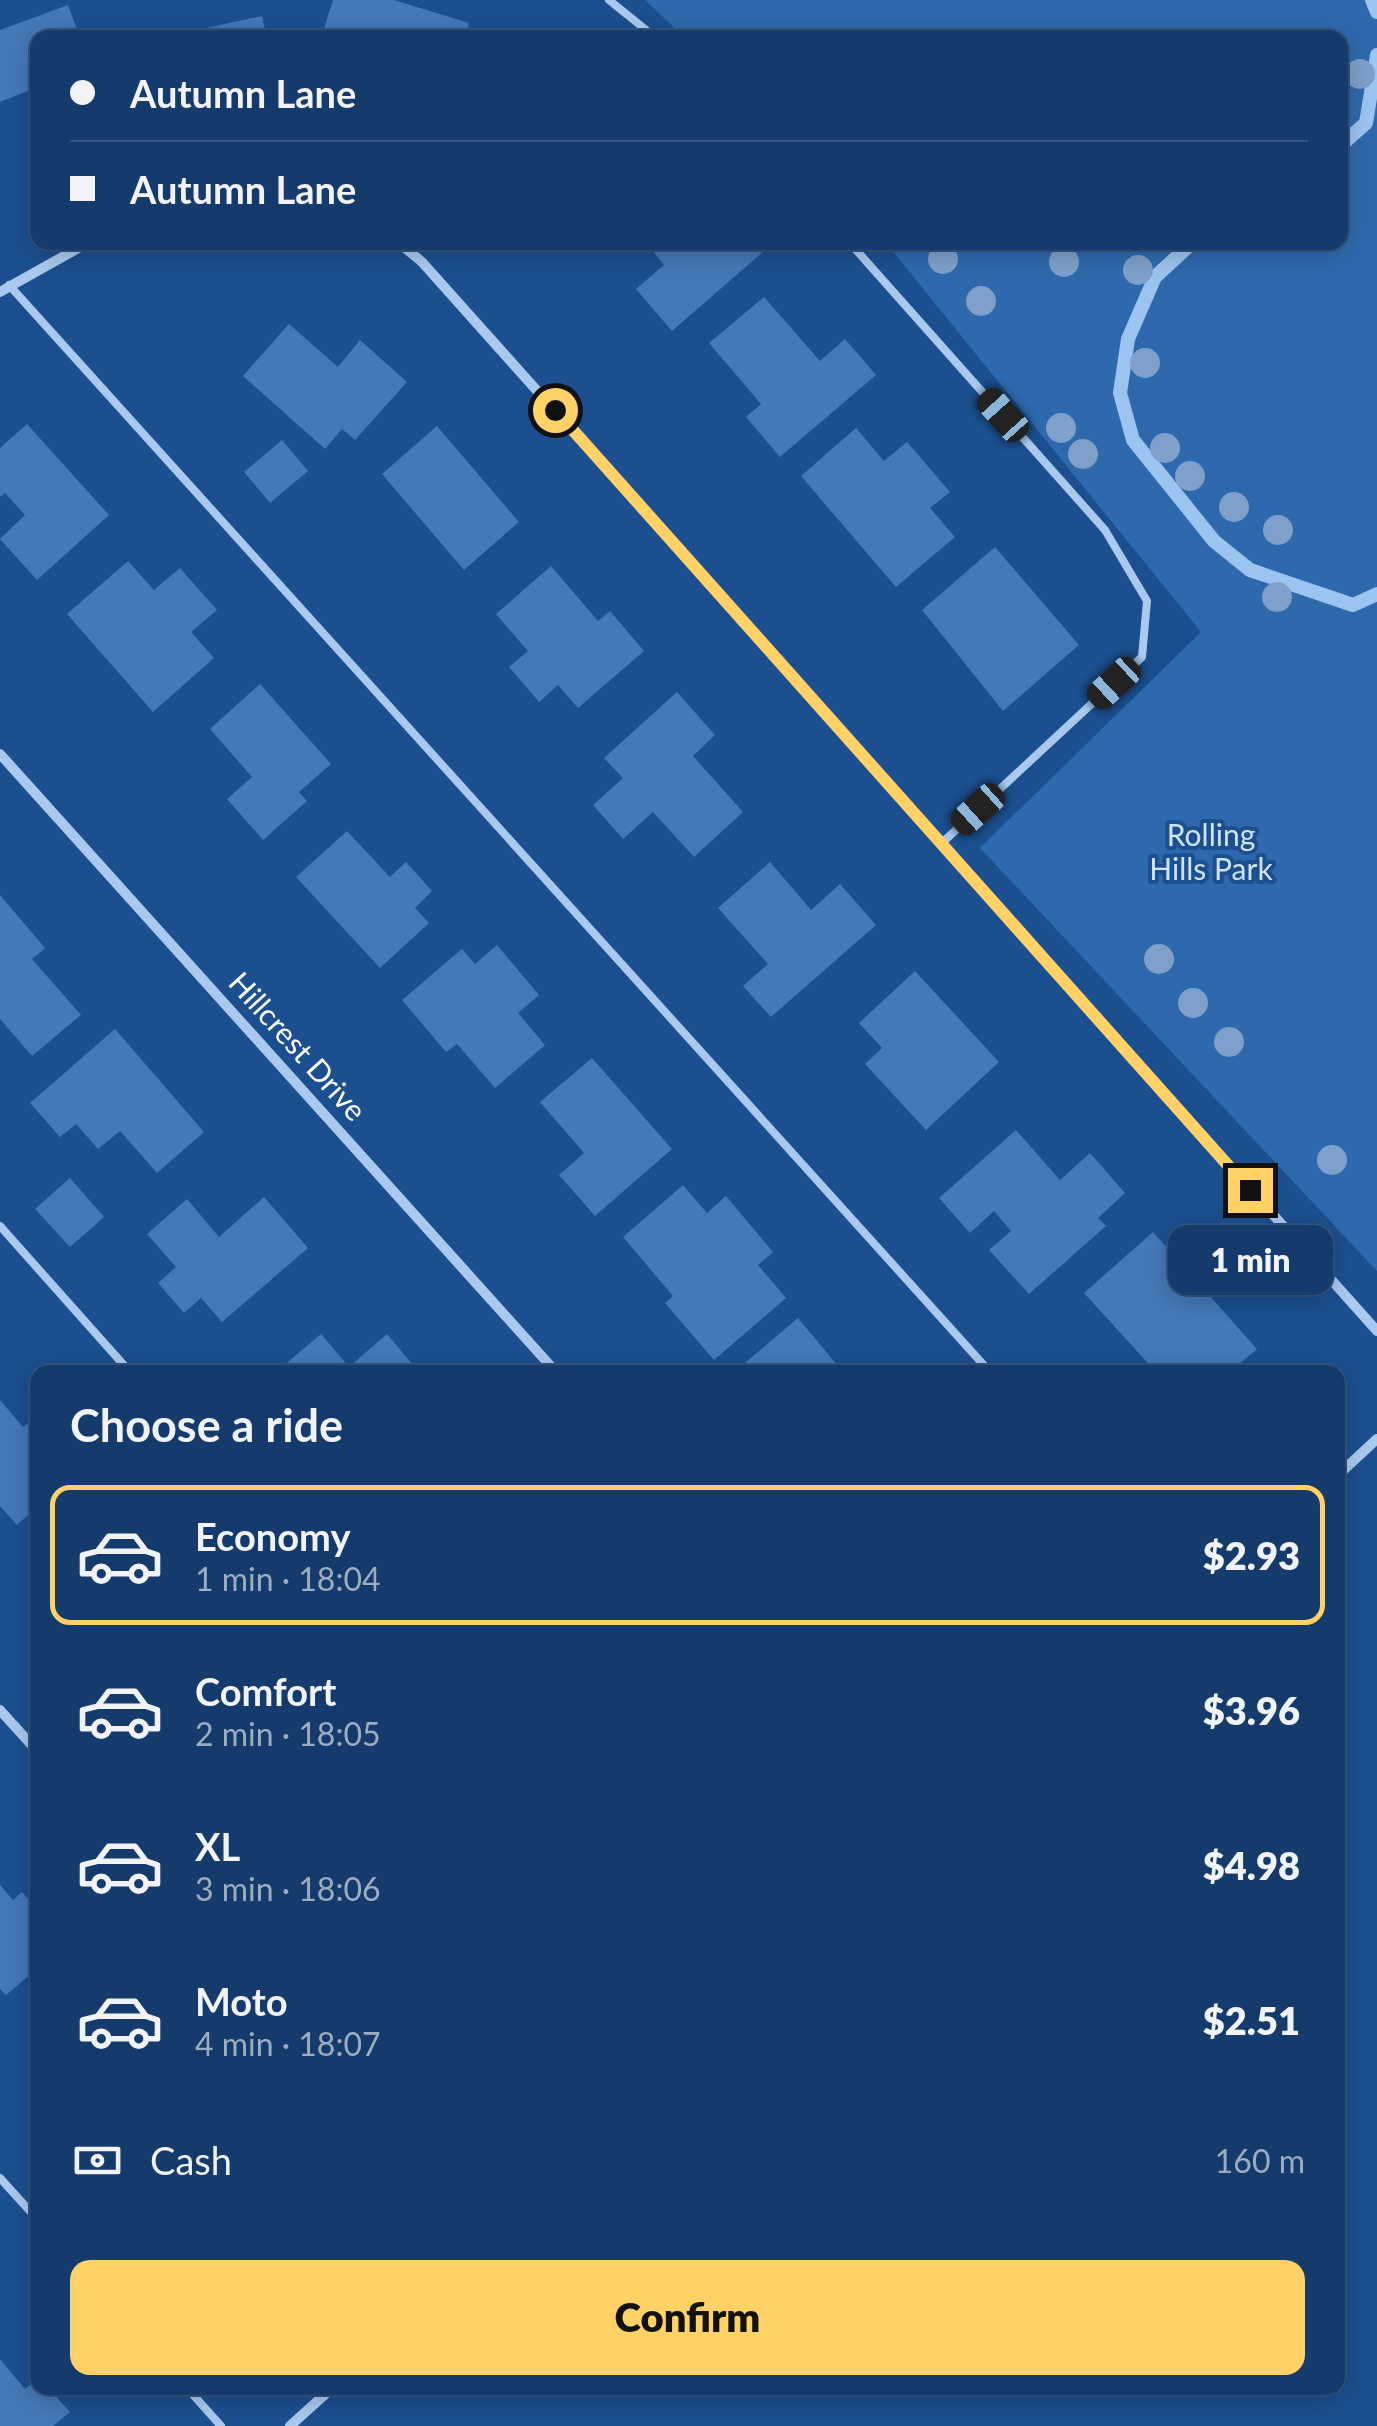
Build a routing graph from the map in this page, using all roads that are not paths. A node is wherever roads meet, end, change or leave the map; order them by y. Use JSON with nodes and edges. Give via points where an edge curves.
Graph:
{"nodes":[{"id":1,"x":609,"y":0,"type":"edge"},
{"id":2,"x":646,"y":30,"type":"edge"},
{"id":3,"x":75,"y":250,"type":"edge"},
{"id":4,"x":408,"y":250,"type":"edge"},
{"id":5,"x":856,"y":250,"type":"edge"},
{"id":6,"x":4,"y":289,"type":"edge"},
{"id":7,"x":0,"y":754,"type":"edge"},
{"id":8,"x":943,"y":842,"type":"junction"},
{"id":9,"x":0,"y":1226,"type":"edge"},
{"id":10,"x":1377,"y":1331,"type":"edge"},
{"id":11,"x":124,"y":1365,"type":"edge"},
{"id":12,"x":550,"y":1365,"type":"edge"},
{"id":13,"x":984,"y":1365,"type":"edge"},
{"id":14,"x":1377,"y":1439,"type":"edge"},
{"id":15,"x":1345,"y":1469,"type":"edge"},
{"id":16,"x":0,"y":1710,"type":"edge"},
{"id":17,"x":30,"y":1743,"type":"edge"},
{"id":18,"x":0,"y":2178,"type":"edge"},
{"id":19,"x":30,"y":2211,"type":"edge"},
{"id":20,"x":193,"y":2395,"type":"edge"},
{"id":21,"x":324,"y":2395,"type":"edge"},
{"id":22,"x":222,"y":2426,"type":"edge"},
{"id":23,"x":290,"y":2426,"type":"edge"}],
"edges":[{"from":1,"to":2,"type":"lane"},
{"from":3,"to":6,"type":"street"},
{"from":4,"to":8,"type":"street"},
{"from":5,"to":8,"type":"lane","via":[[1105,530],[1147,601],[1142,657]]},
{"from":6,"to":13,"type":"lane"},
{"from":7,"to":12,"type":"street","name":"Hillcrest Drive"},
{"from":8,"to":10,"type":"street"},
{"from":9,"to":11,"type":"lane"},
{"from":14,"to":15,"type":"street"},
{"from":16,"to":17,"type":"street"},
{"from":18,"to":19,"type":"lane"},
{"from":20,"to":22,"type":"lane"},
{"from":21,"to":23,"type":"street"}]}
